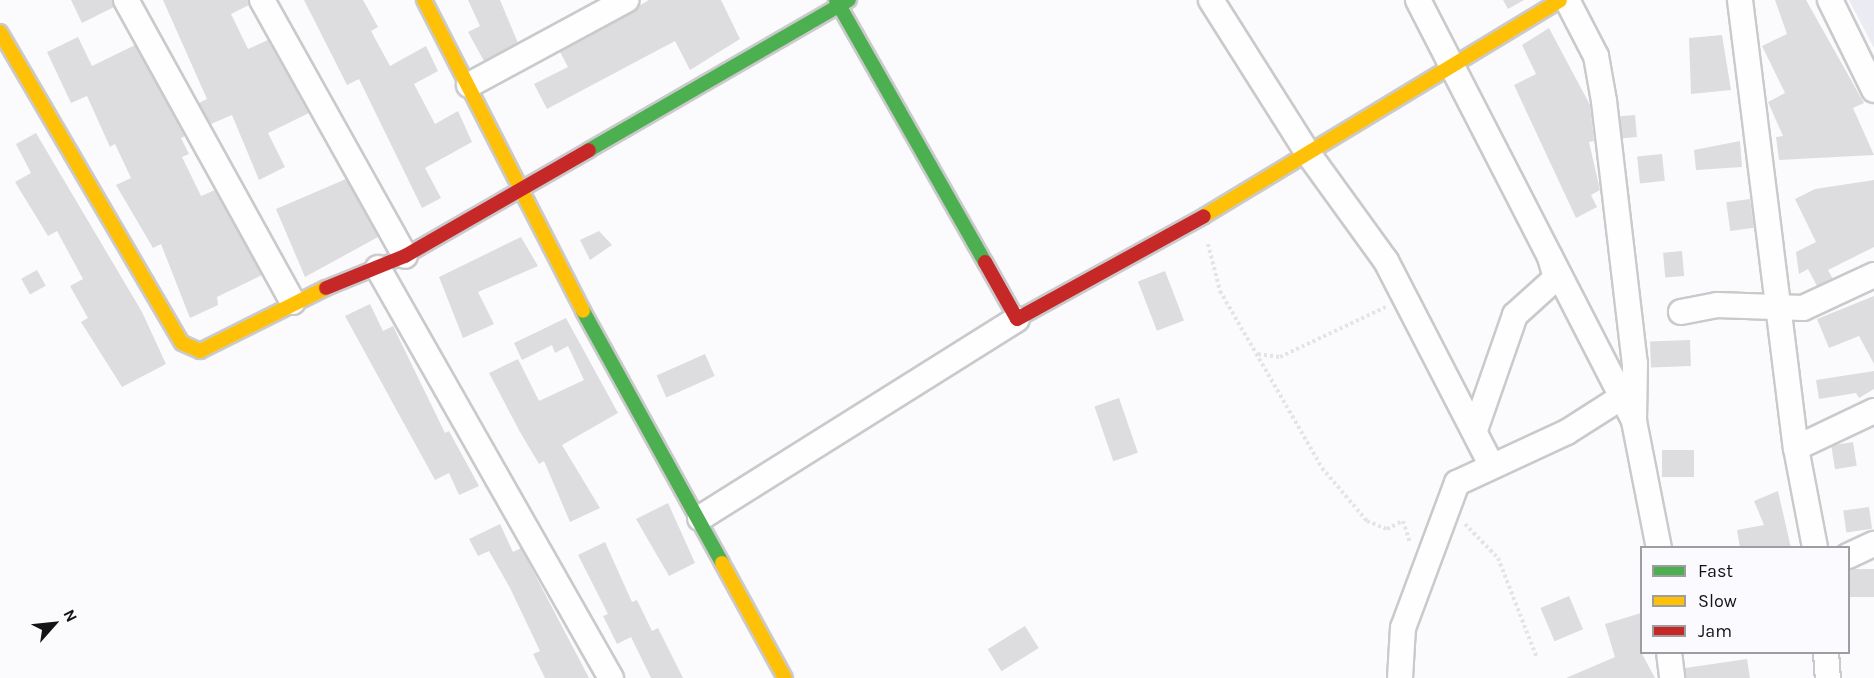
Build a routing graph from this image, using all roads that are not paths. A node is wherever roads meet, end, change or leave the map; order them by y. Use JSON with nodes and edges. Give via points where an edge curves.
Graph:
{"nodes":[{"id":1,"x":126,"y":0,"type":"edge"},
{"id":2,"x":261,"y":0,"type":"edge"},
{"id":3,"x":424,"y":0,"type":"edge"},
{"id":4,"x":626,"y":0,"type":"edge"},
{"id":5,"x":1211,"y":0,"type":"edge"},
{"id":6,"x":1418,"y":0,"type":"edge"},
{"id":7,"x":1740,"y":0,"type":"edge"},
{"id":8,"x":1830,"y":0,"type":"edge"},
{"id":9,"x":841,"y":2,"type":"edge"},
{"id":10,"x":1553,"y":3,"type":"edge"},
{"id":11,"x":0,"y":32,"type":"edge"},
{"id":12,"x":1453,"y":63,"type":"junction"},
{"id":13,"x":469,"y":85,"type":"junction"},
{"id":14,"x":1874,"y":90,"type":"edge"},
{"id":15,"x":1307,"y":152,"type":"junction"},
{"id":16,"x":516,"y":188,"type":"junction"},
{"id":17,"x":1548,"y":251,"type":"junction"},
{"id":18,"x":405,"y":256,"type":"junction"},
{"id":19,"x":378,"y":268,"type":"junction"},
{"id":20,"x":1874,"y":275,"type":"edge"},
{"id":21,"x":293,"y":302,"type":"junction"},
{"id":22,"x":1781,"y":310,"type":"junction"},
{"id":23,"x":1681,"y":312,"type":"dead end"},
{"id":24,"x":1017,"y":319,"type":"junction"},
{"id":25,"x":1622,"y":397,"type":"junction"},
{"id":26,"x":1874,"y":411,"type":"edge"},
{"id":27,"x":1634,"y":421,"type":"junction"},
{"id":28,"x":1471,"y":422,"type":"junction"},
{"id":29,"x":1796,"y":448,"type":"junction"},
{"id":30,"x":1491,"y":464,"type":"junction"},
{"id":31,"x":1457,"y":483,"type":"junction"},
{"id":32,"x":700,"y":518,"type":"junction"},
{"id":33,"x":1874,"y":544,"type":"edge"},
{"id":34,"x":1659,"y":546,"type":"edge"},
{"id":35,"x":1815,"y":546,"type":"edge"},
{"id":36,"x":1850,"y":555,"type":"edge"},
{"id":37,"x":1670,"y":654,"type":"edge"},
{"id":38,"x":1826,"y":654,"type":"edge"},
{"id":39,"x":611,"y":678,"type":"edge"},
{"id":40,"x":785,"y":678,"type":"edge"},
{"id":41,"x":1400,"y":678,"type":"edge"},
{"id":42,"x":1672,"y":678,"type":"edge"},
{"id":43,"x":1828,"y":678,"type":"edge"}],
"edges":[{"from":1,"to":21,"type":"street"},
{"from":2,"to":18,"type":"street"},
{"from":3,"to":13,"type":"street"},
{"from":4,"to":13,"type":"street"},
{"from":5,"to":15,"type":"street"},
{"from":6,"to":12,"type":"street"},
{"from":7,"to":22,"type":"street"},
{"from":8,"to":14,"type":"street"},
{"from":9,"to":16,"type":"street"},
{"from":9,"to":24,"type":"street"},
{"from":10,"to":12,"type":"street"},
{"from":10,"to":27,"type":"street","via":[[1596,56],[1635,363]]},
{"from":11,"to":21,"type":"street","via":[[182,343],[200,351],[215,346]]},
{"from":12,"to":15,"type":"street"},
{"from":12,"to":17,"type":"street"},
{"from":13,"to":16,"type":"street"},
{"from":15,"to":24,"type":"street","via":[[1182,228]]},
{"from":15,"to":28,"type":"street","via":[[1406,298]]},
{"from":16,"to":18,"type":"street"},
{"from":16,"to":32,"type":"street"},
{"from":17,"to":25,"type":"street"},
{"from":17,"to":28,"type":"street","via":[[1556,278],[1515,315]]},
{"from":18,"to":19,"type":"street"},
{"from":19,"to":21,"type":"street"},
{"from":19,"to":39,"type":"street"},
{"from":20,"to":22,"type":"street","via":[[1818,303]]},
{"from":22,"to":23,"type":"street","via":[[1717,305]]},
{"from":22,"to":29,"type":"street"},
{"from":24,"to":32,"type":"street"},
{"from":25,"to":27,"type":"street"},
{"from":25,"to":30,"type":"street","via":[[1566,432]]},
{"from":26,"to":29,"type":"street"},
{"from":27,"to":34,"type":"street"},
{"from":28,"to":30,"type":"street"},
{"from":28,"to":31,"type":"street","via":[[1467,457]]},
{"from":29,"to":35,"type":"street"},
{"from":30,"to":31,"type":"street"},
{"from":31,"to":41,"type":"street","via":[[1403,628]]},
{"from":32,"to":40,"type":"street"},
{"from":33,"to":36,"type":"street"},
{"from":37,"to":42,"type":"street"},
{"from":38,"to":43,"type":"street"}]}
